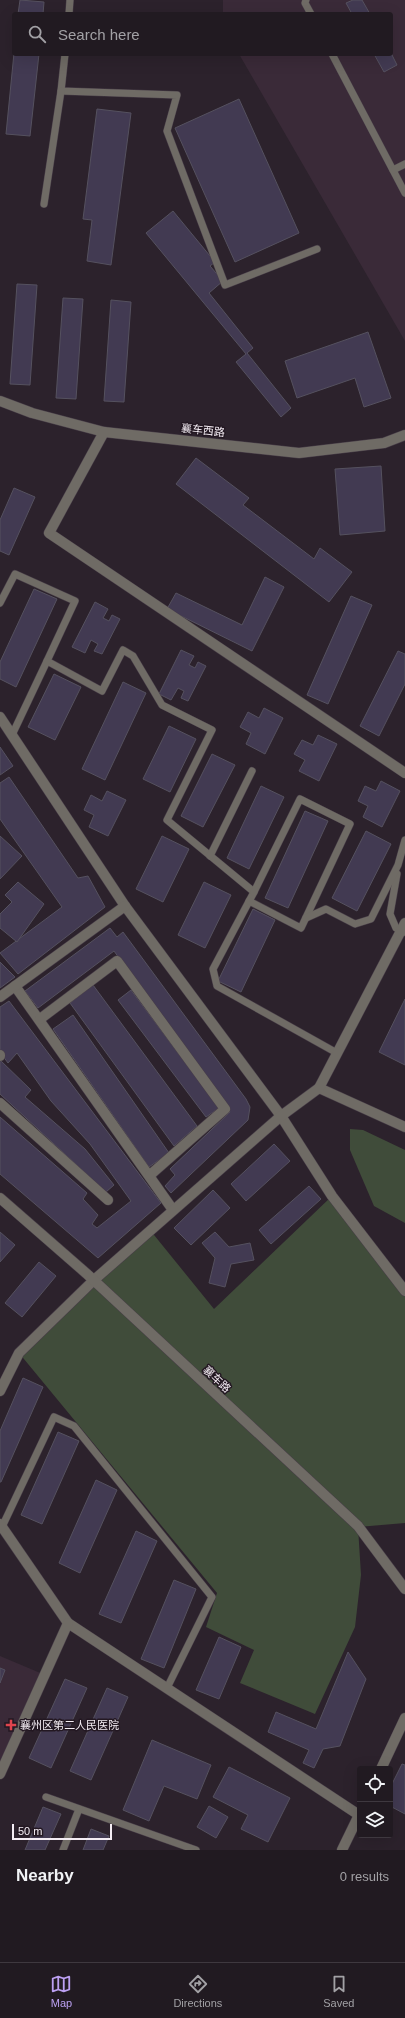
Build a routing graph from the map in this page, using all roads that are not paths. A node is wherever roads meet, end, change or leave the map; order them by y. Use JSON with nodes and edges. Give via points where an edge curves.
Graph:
{"nodes":[{"id":1,"x":70,"y":0,"type":"edge"},
{"id":2,"x":306,"y":0,"type":"edge"},
{"id":3,"x":69,"y":12,"type":"edge"},
{"id":4,"x":310,"y":12,"type":"edge"},
{"id":5,"x":65,"y":56,"type":"edge"},
{"id":6,"x":333,"y":56,"type":"edge"},
{"id":7,"x":61,"y":91,"type":"junction"},
{"id":8,"x":405,"y":164,"type":"edge"},
{"id":9,"x":393,"y":170,"type":"junction"},
{"id":10,"x":405,"y":193,"type":"edge"},
{"id":11,"x":44,"y":204,"type":"dead end"},
{"id":12,"x":317,"y":249,"type":"dead end"},
{"id":13,"x":0,"y":401,"type":"edge"},
{"id":14,"x":104,"y":432,"type":"junction"},
{"id":15,"x":405,"y":435,"type":"edge"},
{"id":16,"x":0,"y":603,"type":"edge"},
{"id":17,"x":47,"y":661,"type":"junction"},
{"id":18,"x":0,"y":716,"type":"edge"},
{"id":19,"x":12,"y":735,"type":"junction"},
{"id":20,"x":252,"y":771,"type":"dead end"},
{"id":21,"x":405,"y":773,"type":"edge"},
{"id":22,"x":405,"y":840,"type":"edge"},
{"id":23,"x":210,"y":856,"type":"junction"},
{"id":24,"x":398,"y":866,"type":"junction"},
{"id":25,"x":254,"y":892,"type":"junction"},
{"id":26,"x":250,"y":901,"type":"junction"},
{"id":27,"x":125,"y":906,"type":"junction"},
{"id":28,"x":306,"y":918,"type":"junction"},
{"id":29,"x":404,"y":929,"type":"edge"},
{"id":30,"x":15,"y":986,"type":"junction"},
{"id":31,"x":0,"y":997,"type":"edge"},
{"id":32,"x":40,"y":1019,"type":"junction"},
{"id":33,"x":337,"y":1053,"type":"junction"},
{"id":34,"x":319,"y":1088,"type":"junction"},
{"id":35,"x":0,"y":1103,"type":"edge"},
{"id":36,"x":280,"y":1116,"type":"junction"},
{"id":37,"x":405,"y":1127,"type":"edge"},
{"id":38,"x":150,"y":1175,"type":"junction"},
{"id":39,"x":0,"y":1198,"type":"edge"},
{"id":40,"x":108,"y":1200,"type":"dead end"},
{"id":41,"x":173,"y":1210,"type":"junction"},
{"id":42,"x":94,"y":1280,"type":"junction"},
{"id":43,"x":405,"y":1291,"type":"edge"},
{"id":44,"x":0,"y":1391,"type":"edge"},
{"id":45,"x":1,"y":1525,"type":"edge"},
{"id":46,"x":405,"y":1589,"type":"edge"},
{"id":47,"x":68,"y":1623,"type":"junction"},
{"id":48,"x":167,"y":1688,"type":"junction"},
{"id":49,"x":405,"y":1718,"type":"edge"},
{"id":50,"x":382,"y":1766,"type":"edge"},
{"id":51,"x":0,"y":1774,"type":"edge"},
{"id":52,"x":46,"y":1797,"type":"dead end"},
{"id":53,"x":79,"y":1809,"type":"junction"},
{"id":54,"x":357,"y":1812,"type":"edge"},
{"id":55,"x":357,"y":1820,"type":"edge"},
{"id":56,"x":63,"y":1850,"type":"edge"},
{"id":57,"x":196,"y":1850,"type":"edge"},
{"id":58,"x":342,"y":1850,"type":"edge"}],
"edges":[{"from":1,"to":3,"type":"lane"},
{"from":2,"to":4,"type":"lane"},
{"from":5,"to":7,"type":"lane"},
{"from":6,"to":9,"type":"lane"},
{"from":7,"to":11,"type":"lane"},
{"from":7,"to":12,"type":"lane","via":[[177,95],[167,131],[225,285]]},
{"from":8,"to":9,"type":"lane"},
{"from":9,"to":10,"type":"lane"},
{"from":13,"to":14,"type":"street","name":"襄车西路"},
{"from":14,"to":15,"type":"street","name":"襄车西路","via":[[299,453],[384,443]]},
{"from":14,"to":21,"type":"street","via":[[49,533]]},
{"from":16,"to":17,"type":"lane","via":[[15,574],[75,601]]},
{"from":17,"to":19,"type":"lane"},
{"from":17,"to":23,"type":"lane","via":[[102,691],[123,650],[134,656],[162,705],[212,730],[167,820]]},
{"from":18,"to":19,"type":"street"},
{"from":19,"to":27,"type":"street"},
{"from":20,"to":23,"type":"lane"},
{"from":22,"to":24,"type":"lane"},
{"from":23,"to":25,"type":"lane"},
{"from":24,"to":28,"type":"lane","via":[[371,919],[355,924],[326,909]]},
{"from":24,"to":29,"type":"lane","via":[[390,914],[396,928]]},
{"from":25,"to":26,"type":"lane"},
{"from":25,"to":28,"type":"lane","via":[[300,799],[350,824]]},
{"from":26,"to":28,"type":"lane","via":[[301,928]]},
{"from":26,"to":33,"type":"lane","via":[[213,969],[217,986]]},
{"from":27,"to":30,"type":"street"},
{"from":27,"to":36,"type":"street"},
{"from":29,"to":33,"type":"street"},
{"from":30,"to":31,"type":"street"},
{"from":30,"to":32,"type":"street"},
{"from":32,"to":38,"type":"street"},
{"from":32,"to":38,"type":"street","via":[[117,961],[225,1109]]},
{"from":33,"to":34,"type":"street"},
{"from":34,"to":36,"type":"street"},
{"from":34,"to":37,"type":"street"},
{"from":35,"to":40,"type":"street"},
{"from":36,"to":41,"type":"street"},
{"from":36,"to":43,"type":"street","via":[[332,1196]]},
{"from":38,"to":41,"type":"street"},
{"from":39,"to":42,"type":"street","name":"襄车路"},
{"from":41,"to":42,"type":"street"},
{"from":42,"to":44,"type":"street","via":[[19,1353]]},
{"from":42,"to":46,"type":"street","name":"襄车路","via":[[358,1526]]},
{"from":45,"to":47,"type":"street"},
{"from":45,"to":48,"type":"lane","via":[[54,1417],[74,1426],[212,1597]]},
{"from":47,"to":48,"type":"street"},
{"from":47,"to":51,"type":"street"},
{"from":48,"to":54,"type":"street"},
{"from":49,"to":50,"type":"street"},
{"from":52,"to":53,"type":"lane"},
{"from":53,"to":56,"type":"lane"},
{"from":53,"to":57,"type":"lane"},
{"from":55,"to":58,"type":"street"}]}
